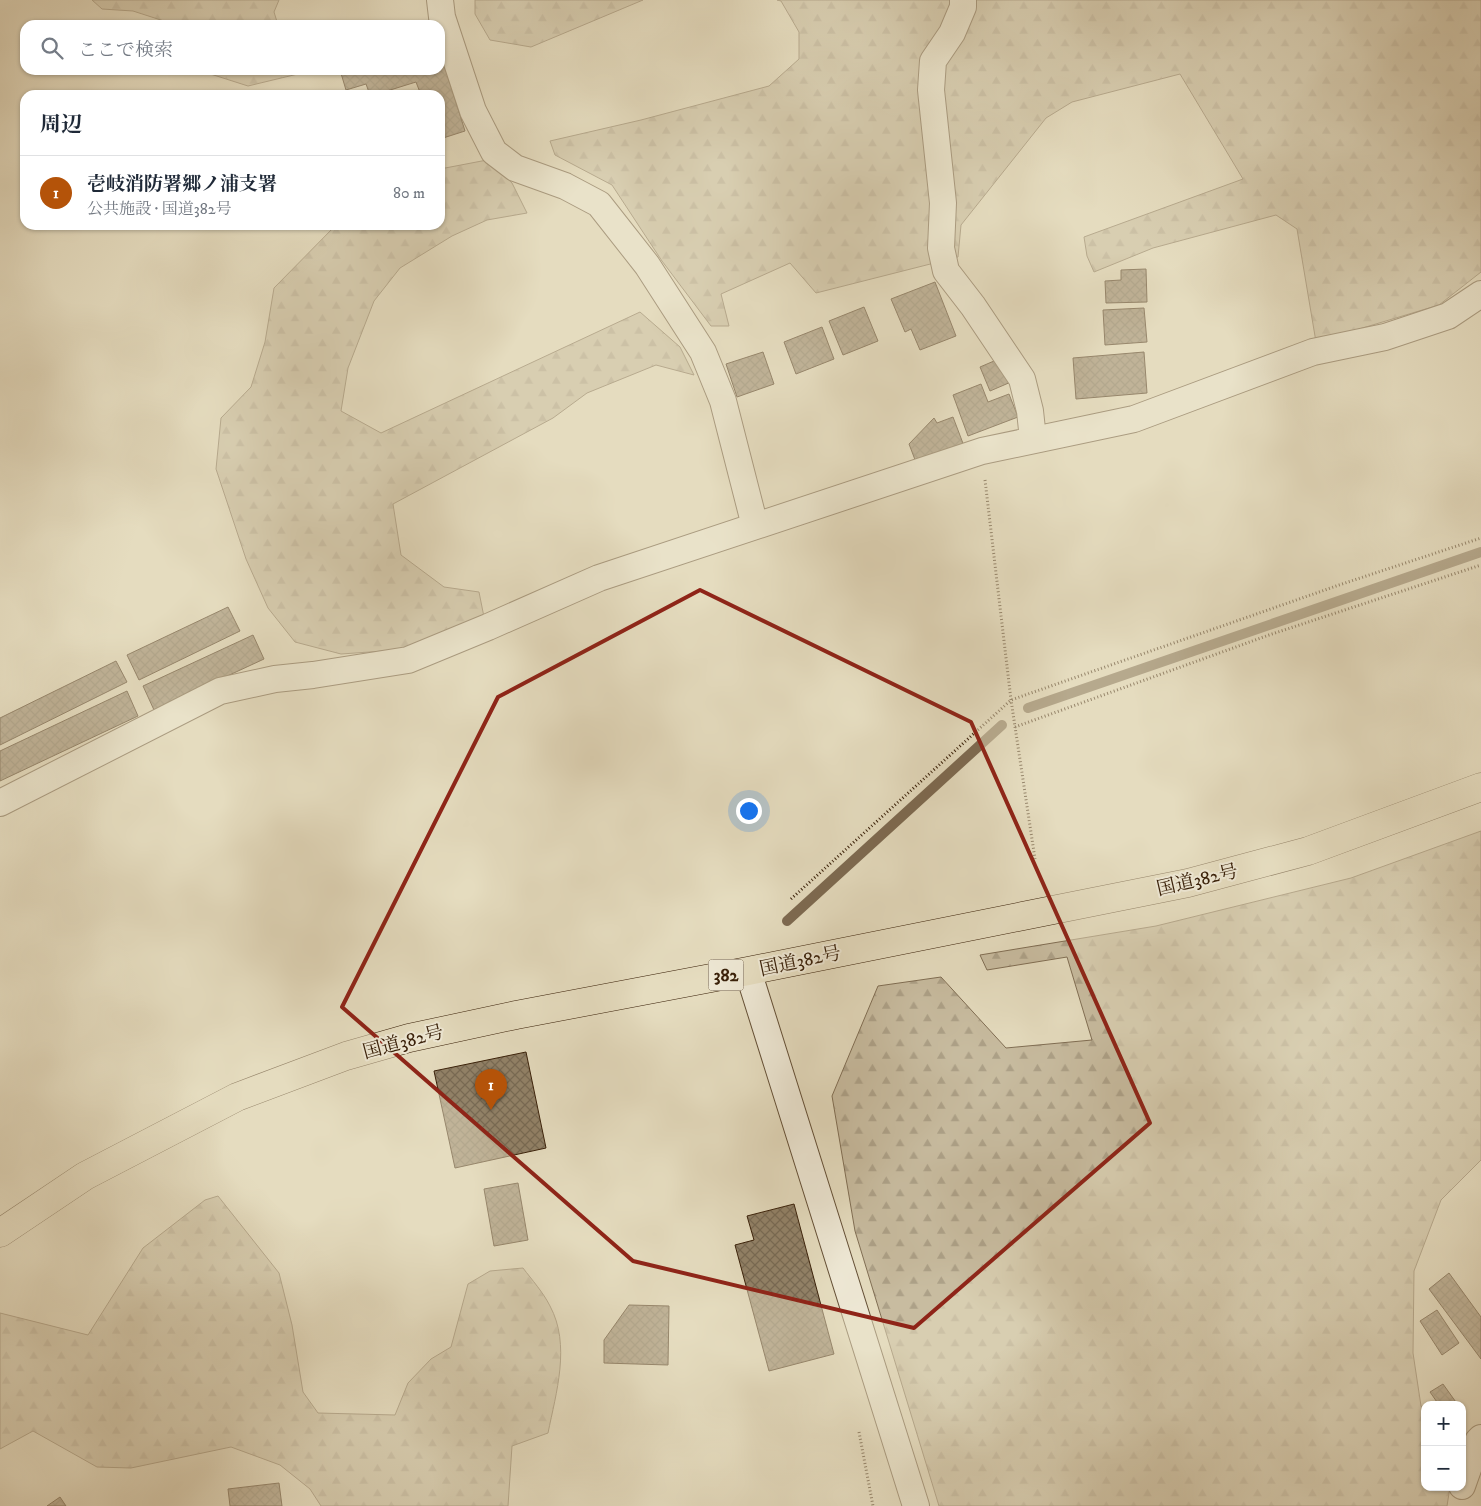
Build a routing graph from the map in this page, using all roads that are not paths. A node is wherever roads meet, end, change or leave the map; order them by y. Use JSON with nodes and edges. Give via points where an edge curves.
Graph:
{"nodes":[{"id":1,"x":440,"y":0,"type":"edge"},
{"id":2,"x":963,"y":0,"type":"edge"},
{"id":3,"x":443,"y":20,"type":"edge"},
{"id":4,"x":445,"y":25,"type":"edge"},
{"id":5,"x":1481,"y":294,"type":"edge"},
{"id":6,"x":1033,"y":439,"type":"junction"},
{"id":7,"x":754,"y":526,"type":"junction"},
{"id":8,"x":1481,"y":787,"type":"edge"},
{"id":9,"x":0,"y":803,"type":"edge"},
{"id":10,"x":748,"y":970,"type":"junction"},
{"id":11,"x":0,"y":1233,"type":"edge"},
{"id":12,"x":1481,"y":1438,"type":"edge"},
{"id":13,"x":1466,"y":1476,"type":"edge"},
{"id":14,"x":1461,"y":1491,"type":"edge"},
{"id":15,"x":916,"y":1506,"type":"edge"},
{"id":16,"x":1456,"y":1506,"type":"edge"}],
"edges":[{"from":1,"to":3,"type":"street"},
{"from":2,"to":6,"type":"street","via":[[952,33],[933,61],[931,90],[943,203],[941,248],[946,271],[1022,379]]},
{"from":4,"to":7,"type":"street","via":[[473,111],[494,152],[515,168],[565,186],[599,204],[647,265],[703,352],[723,401]]},
{"from":5,"to":6,"type":"street","via":[[1448,316],[1385,337],[1313,352],[1134,419]]},
{"from":6,"to":7,"type":"street","via":[[982,451]]},
{"from":7,"to":9,"type":"street","via":[[599,578],[408,660],[275,679],[220,691]]},
{"from":8,"to":10,"type":"highway","name":"国道382号","number":"382","via":[[1308,851],[1188,883]]},
{"from":10,"to":11,"type":"highway","name":"国道382号","number":"382","via":[[516,1014],[346,1056],[237,1097],[85,1176]]},
{"from":10,"to":15,"type":"street"},
{"from":12,"to":13,"type":"street"},
{"from":14,"to":16,"type":"street"}]}
